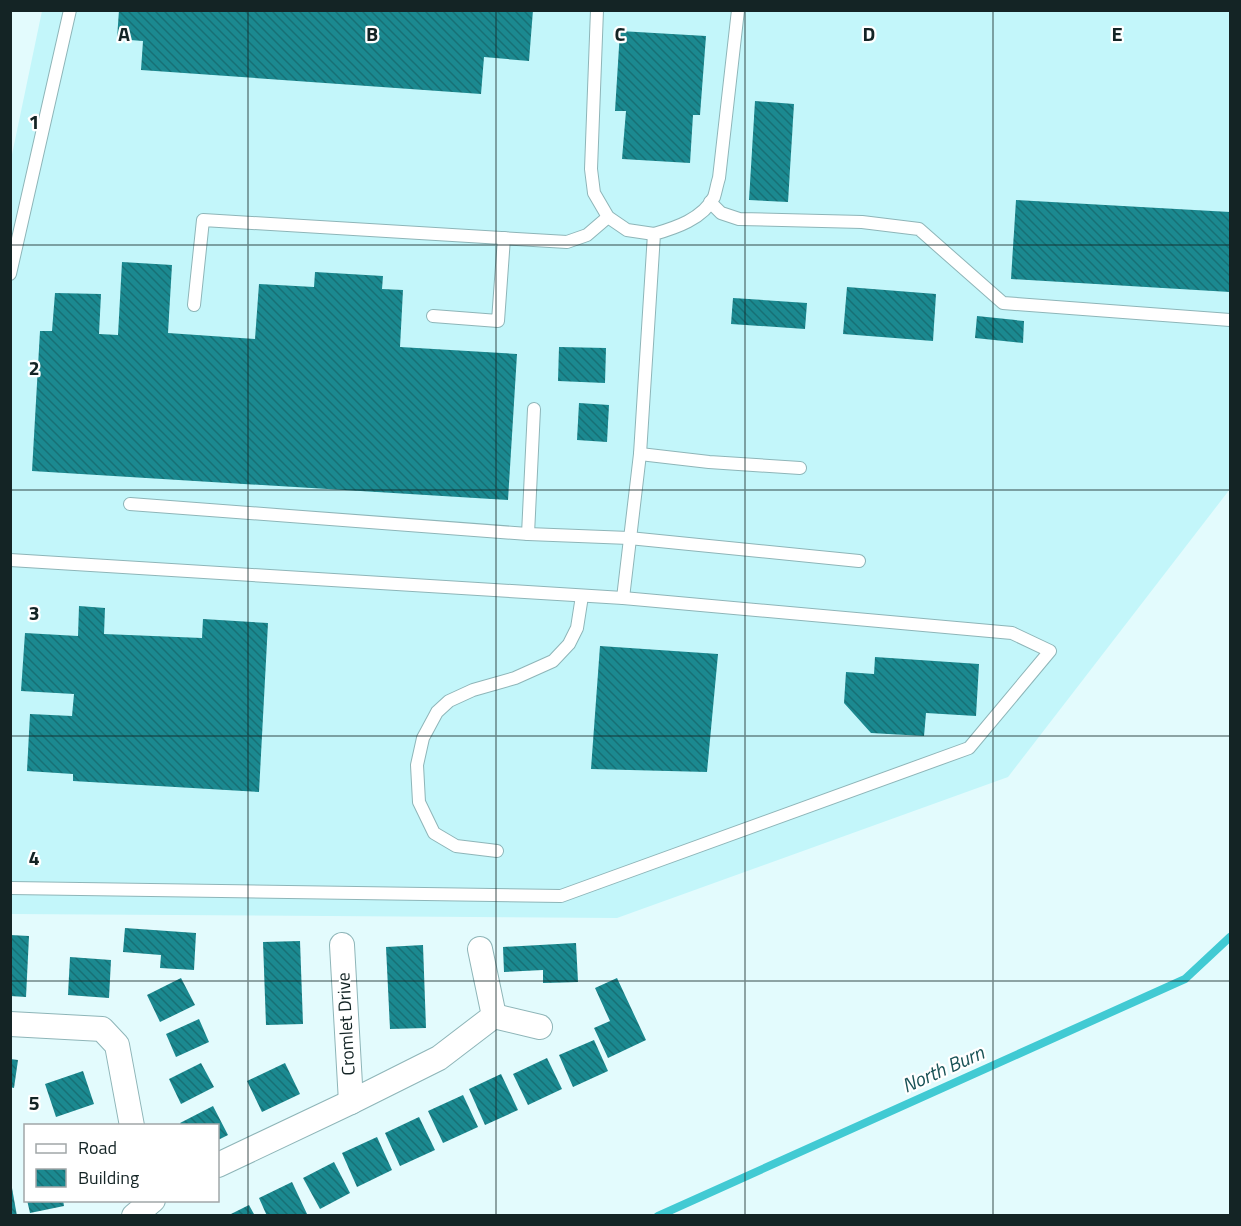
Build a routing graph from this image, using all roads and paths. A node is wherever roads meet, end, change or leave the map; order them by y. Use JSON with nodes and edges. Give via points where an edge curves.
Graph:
{"nodes":[{"id":1,"x":70,"y":10,"type":"edge"},
{"id":2,"x":597,"y":10,"type":"edge"},
{"id":3,"x":738,"y":10,"type":"edge"},
{"id":4,"x":710,"y":202,"type":"junction"},
{"id":5,"x":608,"y":217,"type":"junction"},
{"id":6,"x":654,"y":234,"type":"junction"},
{"id":7,"x":504,"y":238,"type":"junction"},
{"id":8,"x":10,"y":274,"type":"edge"},
{"id":9,"x":194,"y":305,"type":"dead end"},
{"id":10,"x":433,"y":316,"type":"dead end"},
{"id":11,"x":1230,"y":320,"type":"edge"},
{"id":12,"x":534,"y":410,"type":"dead end"},
{"id":13,"x":640,"y":454,"type":"junction"},
{"id":14,"x":800,"y":468,"type":"dead end"},
{"id":15,"x":130,"y":504,"type":"dead end"},
{"id":16,"x":528,"y":534,"type":"junction"},
{"id":17,"x":630,"y":538,"type":"junction"},
{"id":18,"x":10,"y":560,"type":"edge"},
{"id":19,"x":859,"y":561,"type":"dead end"},
{"id":20,"x":582,"y":596,"type":"junction"},
{"id":21,"x":623,"y":598,"type":"junction"},
{"id":22,"x":497,"y":851,"type":"dead end"},
{"id":23,"x":10,"y":888,"type":"edge"},
{"id":24,"x":342,"y":945,"type":"dead end"},
{"id":25,"x":480,"y":949,"type":"dead end"},
{"id":26,"x":494,"y":1016,"type":"junction"},
{"id":27,"x":10,"y":1024,"type":"edge"},
{"id":28,"x":540,"y":1027,"type":"dead end"},
{"id":29,"x":351,"y":1102,"type":"junction"},
{"id":30,"x":132,"y":1124,"type":"edge"},
{"id":31,"x":219,"y":1165,"type":"edge"},
{"id":32,"x":150,"y":1202,"type":"edge"},
{"id":33,"x":134,"y":1215,"type":"edge"}],
"edges":[{"from":1,"to":8,"type":"lane"},
{"from":2,"to":5,"type":"lane","via":[[591,169],[594,193]]},
{"from":3,"to":4,"type":"lane","via":[[719,178]]},
{"from":4,"to":6,"type":"lane","via":[[700,214]]},
{"from":4,"to":11,"type":"lane","via":[[721,213],[739,219],[862,222],[919,229],[1003,303]]},
{"from":5,"to":6,"type":"lane","via":[[627,230]]},
{"from":5,"to":7,"type":"lane","via":[[587,236],[567,242]]},
{"from":6,"to":13,"type":"lane"},
{"from":7,"to":9,"type":"lane","via":[[202,220]]},
{"from":7,"to":10,"type":"lane","via":[[498,321]]},
{"from":12,"to":16,"type":"lane"},
{"from":13,"to":14,"type":"lane"},
{"from":13,"to":17,"type":"lane"},
{"from":15,"to":16,"type":"lane"},
{"from":16,"to":17,"type":"lane"},
{"from":17,"to":19,"type":"lane"},
{"from":17,"to":21,"type":"lane"},
{"from":18,"to":20,"type":"lane"},
{"from":20,"to":21,"type":"lane"},
{"from":20,"to":22,"type":"lane","via":[[577,627],[569,644],[553,660],[450,701],[436,712],[423,738],[417,765],[419,802],[434,833],[456,846]]},
{"from":21,"to":23,"type":"lane","via":[[1012,633],[1050,651],[969,748],[561,896]]},
{"from":24,"to":29,"type":"street","name":"Cromlet Drive"},
{"from":25,"to":26,"type":"street"},
{"from":26,"to":28,"type":"street"},
{"from":26,"to":29,"type":"street","name":"Cromlet Drive","via":[[439,1058]]},
{"from":27,"to":30,"type":"street","via":[[102,1029],[117,1045]]},
{"from":29,"to":31,"type":"street","name":"Cromlet Drive"},
{"from":32,"to":33,"type":"street"}]}
